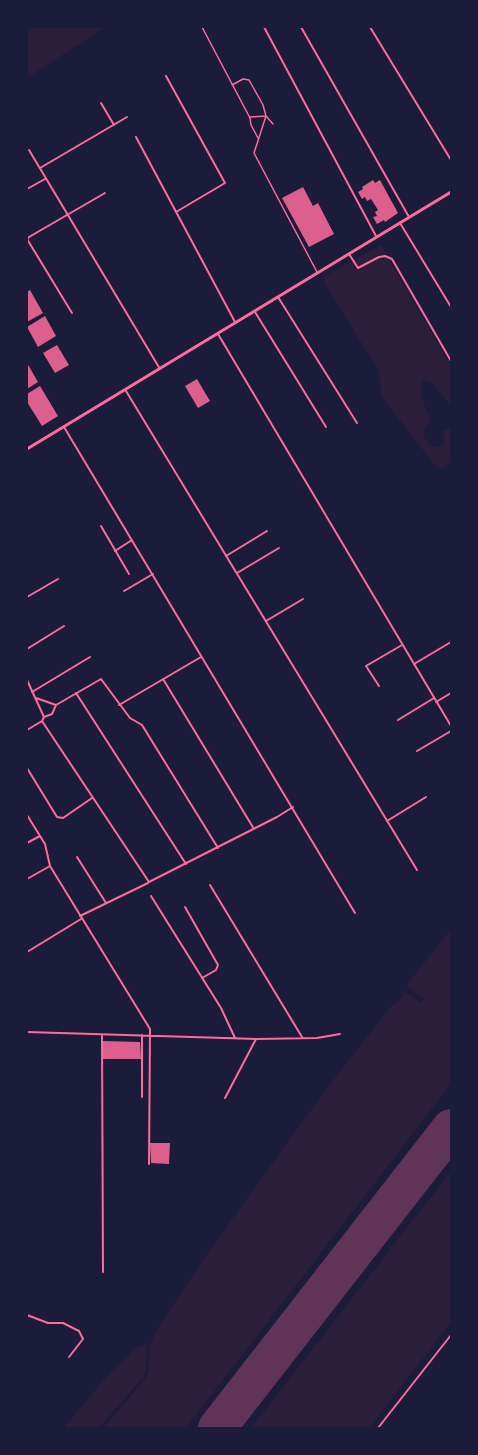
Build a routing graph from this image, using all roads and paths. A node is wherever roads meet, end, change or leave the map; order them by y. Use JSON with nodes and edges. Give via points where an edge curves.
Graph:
{"nodes":[{"id":1,"x":202,"y":27,"type":"edge"},
{"id":2,"x":264,"y":27,"type":"edge"},
{"id":3,"x":301,"y":27,"type":"edge"},
{"id":4,"x":370,"y":27,"type":"edge"},
{"id":5,"x":166,"y":76,"type":"dead end"},
{"id":6,"x":232,"y":85,"type":"junction"},
{"id":7,"x":100,"y":103,"type":"dead end"},
{"id":8,"x":266,"y":116,"type":"junction"},
{"id":9,"x":127,"y":117,"type":"dead end"},
{"id":10,"x":250,"y":117,"type":"junction"},
{"id":11,"x":273,"y":124,"type":"dead end"},
{"id":12,"x":114,"y":125,"type":"junction"},
{"id":13,"x":136,"y":137,"type":"dead end"},
{"id":14,"x":258,"y":139,"type":"junction"},
{"id":15,"x":29,"y":150,"type":"dead end"},
{"id":16,"x":451,"y":160,"type":"edge"},
{"id":17,"x":40,"y":168,"type":"junction"},
{"id":18,"x":46,"y":178,"type":"junction"},
{"id":19,"x":27,"y":189,"type":"edge"},
{"id":20,"x":451,"y":192,"type":"edge"},
{"id":21,"x":105,"y":193,"type":"dead end"},
{"id":22,"x":176,"y":212,"type":"junction"},
{"id":23,"x":68,"y":214,"type":"junction"},
{"id":24,"x":409,"y":218,"type":"junction"},
{"id":25,"x":400,"y":223,"type":"junction"},
{"id":26,"x":376,"y":237,"type":"junction"},
{"id":27,"x":348,"y":254,"type":"junction"},
{"id":28,"x":317,"y":273,"type":"junction"},
{"id":29,"x":278,"y":297,"type":"junction"},
{"id":30,"x":451,"y":307,"type":"edge"},
{"id":31,"x":255,"y":311,"type":"junction"},
{"id":32,"x":72,"y":313,"type":"dead end"},
{"id":33,"x":236,"y":322,"type":"junction"},
{"id":34,"x":218,"y":333,"type":"junction"},
{"id":35,"x":451,"y":361,"type":"edge"},
{"id":36,"x":160,"y":369,"type":"junction"},
{"id":37,"x":125,"y":390,"type":"junction"},
{"id":38,"x":357,"y":423,"type":"dead end"},
{"id":39,"x":64,"y":427,"type":"junction"},
{"id":40,"x":326,"y":427,"type":"dead end"},
{"id":41,"x":27,"y":449,"type":"edge"},
{"id":42,"x":101,"y":526,"type":"dead end"},
{"id":43,"x":267,"y":531,"type":"dead end"},
{"id":44,"x":132,"y":540,"type":"junction"},
{"id":45,"x":279,"y":548,"type":"dead end"},
{"id":46,"x":115,"y":551,"type":"junction"},
{"id":47,"x":226,"y":556,"type":"junction"},
{"id":48,"x":237,"y":573,"type":"junction"},
{"id":49,"x":129,"y":574,"type":"dead end"},
{"id":50,"x":153,"y":574,"type":"junction"},
{"id":51,"x":58,"y":579,"type":"dead end"},
{"id":52,"x":124,"y":591,"type":"dead end"},
{"id":53,"x":27,"y":597,"type":"edge"},
{"id":54,"x":303,"y":599,"type":"dead end"},
{"id":55,"x":266,"y":621,"type":"junction"},
{"id":56,"x":64,"y":626,"type":"dead end"},
{"id":57,"x":451,"y":642,"type":"edge"},
{"id":58,"x":402,"y":645,"type":"junction"},
{"id":59,"x":27,"y":649,"type":"edge"},
{"id":60,"x":90,"y":657,"type":"dead end"},
{"id":61,"x":201,"y":657,"type":"junction"},
{"id":62,"x":414,"y":664,"type":"junction"},
{"id":63,"x":163,"y":679,"type":"junction"},
{"id":64,"x":27,"y":680,"type":"edge"},
{"id":65,"x":379,"y":686,"type":"dead end"},
{"id":66,"x":32,"y":692,"type":"junction"},
{"id":67,"x":76,"y":693,"type":"junction"},
{"id":68,"x":451,"y":693,"type":"edge"},
{"id":69,"x":35,"y":698,"type":"junction"},
{"id":70,"x":434,"y":698,"type":"junction"},
{"id":71,"x":436,"y":702,"type":"junction"},
{"id":72,"x":56,"y":705,"type":"junction"},
{"id":73,"x":119,"y":705,"type":"junction"},
{"id":74,"x":43,"y":719,"type":"junction"},
{"id":75,"x":398,"y":720,"type":"dead end"},
{"id":76,"x":451,"y":726,"type":"edge"},
{"id":77,"x":27,"y":730,"type":"edge"},
{"id":78,"x":451,"y":731,"type":"edge"},
{"id":79,"x":417,"y":751,"type":"dead end"},
{"id":80,"x":27,"y":768,"type":"edge"},
{"id":81,"x":426,"y":797,"type":"dead end"},
{"id":82,"x":92,"y":798,"type":"junction"},
{"id":83,"x":293,"y":807,"type":"junction"},
{"id":84,"x":27,"y":815,"type":"edge"},
{"id":85,"x":387,"y":821,"type":"junction"},
{"id":86,"x":254,"y":829,"type":"junction"},
{"id":87,"x":40,"y":836,"type":"junction"},
{"id":88,"x":27,"y":843,"type":"edge"},
{"id":89,"x":218,"y":848,"type":"junction"},
{"id":90,"x":77,"y":857,"type":"dead end"},
{"id":91,"x":186,"y":864,"type":"junction"},
{"id":92,"x":50,"y":866,"type":"junction"},
{"id":93,"x":417,"y":870,"type":"dead end"},
{"id":94,"x":27,"y":879,"type":"edge"},
{"id":95,"x":149,"y":882,"type":"junction"},
{"id":96,"x":210,"y":885,"type":"dead end"},
{"id":97,"x":151,"y":896,"type":"dead end"},
{"id":98,"x":106,"y":903,"type":"junction"},
{"id":99,"x":185,"y":908,"type":"dead end"},
{"id":100,"x":355,"y":913,"type":"dead end"},
{"id":101,"x":81,"y":917,"type":"junction"},
{"id":102,"x":27,"y":952,"type":"edge"},
{"id":103,"x":202,"y":978,"type":"junction"},
{"id":104,"x":27,"y":1032,"type":"edge"},
{"id":105,"x":102,"y":1034,"type":"junction"},
{"id":106,"x":340,"y":1034,"type":"dead end"},
{"id":107,"x":142,"y":1035,"type":"junction"},
{"id":108,"x":150,"y":1036,"type":"junction"},
{"id":109,"x":302,"y":1037,"type":"junction"},
{"id":110,"x":236,"y":1038,"type":"junction"},
{"id":111,"x":257,"y":1039,"type":"junction"},
{"id":112,"x":142,"y":1097,"type":"dead end"},
{"id":113,"x":225,"y":1098,"type":"dead end"},
{"id":114,"x":149,"y":1164,"type":"dead end"},
{"id":115,"x":103,"y":1272,"type":"dead end"},
{"id":116,"x":27,"y":1315,"type":"edge"},
{"id":117,"x":451,"y":1335,"type":"edge"},
{"id":118,"x":69,"y":1357,"type":"dead end"},
{"id":119,"x":378,"y":1428,"type":"edge"}],
"edges":[{"from":1,"to":6,"type":"lane"},
{"from":2,"to":26,"type":"street"},
{"from":3,"to":24,"type":"street"},
{"from":4,"to":16,"type":"street"},
{"from":5,"to":22,"type":"street","via":[[225,183]]},
{"from":6,"to":8,"type":"lane","via":[[249,80]]},
{"from":6,"to":10,"type":"lane"},
{"from":7,"to":12,"type":"street"},
{"from":8,"to":10,"type":"lane"},
{"from":8,"to":11,"type":"lane"},
{"from":8,"to":14,"type":"lane"},
{"from":9,"to":12,"type":"street"},
{"from":10,"to":14,"type":"lane"},
{"from":12,"to":17,"type":"street"},
{"from":13,"to":22,"type":"street"},
{"from":14,"to":28,"type":"lane","via":[[254,153]]},
{"from":15,"to":17,"type":"street"},
{"from":17,"to":18,"type":"street"},
{"from":18,"to":19,"type":"street"},
{"from":18,"to":23,"type":"street"},
{"from":20,"to":24,"type":"street"},
{"from":21,"to":23,"type":"street"},
{"from":22,"to":33,"type":"street"},
{"from":23,"to":32,"type":"street","via":[[27,239]]},
{"from":23,"to":36,"type":"street"},
{"from":24,"to":25,"type":"street"},
{"from":25,"to":26,"type":"street"},
{"from":25,"to":30,"type":"street"},
{"from":26,"to":27,"type":"street"},
{"from":27,"to":28,"type":"street"},
{"from":27,"to":35,"type":"street","via":[[358,268],[379,257],[392,259]]},
{"from":28,"to":29,"type":"street"},
{"from":29,"to":31,"type":"street"},
{"from":29,"to":38,"type":"street"},
{"from":31,"to":33,"type":"street"},
{"from":31,"to":40,"type":"street"},
{"from":33,"to":34,"type":"street"},
{"from":34,"to":36,"type":"street"},
{"from":34,"to":58,"type":"street"},
{"from":36,"to":37,"type":"street"},
{"from":37,"to":39,"type":"street"},
{"from":37,"to":47,"type":"street"},
{"from":39,"to":41,"type":"street"},
{"from":39,"to":44,"type":"street"},
{"from":42,"to":46,"type":"street"},
{"from":43,"to":47,"type":"street"},
{"from":44,"to":46,"type":"street"},
{"from":44,"to":50,"type":"street"},
{"from":45,"to":48,"type":"street"},
{"from":46,"to":49,"type":"street"},
{"from":47,"to":48,"type":"street"},
{"from":48,"to":55,"type":"street"},
{"from":50,"to":52,"type":"street"},
{"from":50,"to":61,"type":"street"},
{"from":51,"to":53,"type":"street"},
{"from":54,"to":55,"type":"street"},
{"from":55,"to":85,"type":"street"},
{"from":56,"to":59,"type":"street"},
{"from":57,"to":62,"type":"street"},
{"from":58,"to":62,"type":"street"},
{"from":58,"to":65,"type":"street","via":[[366,666]]},
{"from":60,"to":66,"type":"street"},
{"from":61,"to":63,"type":"street"},
{"from":61,"to":83,"type":"street"},
{"from":62,"to":70,"type":"street"},
{"from":63,"to":73,"type":"street"},
{"from":63,"to":86,"type":"street"},
{"from":64,"to":66,"type":"street"},
{"from":66,"to":69,"type":"street"},
{"from":67,"to":72,"type":"street"},
{"from":67,"to":73,"type":"street","via":[[101,679]]},
{"from":67,"to":91,"type":"street"},
{"from":68,"to":71,"type":"street"},
{"from":69,"to":72,"type":"street"},
{"from":69,"to":74,"type":"street"},
{"from":70,"to":71,"type":"street"},
{"from":70,"to":75,"type":"street"},
{"from":71,"to":76,"type":"street"},
{"from":72,"to":74,"type":"street","via":[[52,714]]},
{"from":73,"to":89,"type":"street","via":[[142,725]]},
{"from":74,"to":77,"type":"street"},
{"from":74,"to":82,"type":"street"},
{"from":78,"to":79,"type":"street"},
{"from":80,"to":82,"type":"street","via":[[57,817],[63,818]]},
{"from":81,"to":85,"type":"street"},
{"from":82,"to":95,"type":"street"},
{"from":83,"to":86,"type":"street"},
{"from":83,"to":100,"type":"street"},
{"from":84,"to":87,"type":"street"},
{"from":85,"to":93,"type":"street"},
{"from":86,"to":89,"type":"street"},
{"from":87,"to":88,"type":"street"},
{"from":87,"to":92,"type":"street"},
{"from":89,"to":91,"type":"street"},
{"from":90,"to":98,"type":"street"},
{"from":91,"to":95,"type":"street"},
{"from":92,"to":94,"type":"street"},
{"from":92,"to":101,"type":"street"},
{"from":95,"to":98,"type":"street"},
{"from":96,"to":109,"type":"street"},
{"from":97,"to":103,"type":"street"},
{"from":98,"to":101,"type":"street"},
{"from":99,"to":103,"type":"street","via":[[218,965]]},
{"from":101,"to":102,"type":"street"},
{"from":101,"to":108,"type":"street","via":[[150,1029]]},
{"from":103,"to":110,"type":"street"},
{"from":104,"to":105,"type":"street"},
{"from":105,"to":107,"type":"street"},
{"from":105,"to":115,"type":"street"},
{"from":106,"to":109,"type":"street"},
{"from":107,"to":108,"type":"street"},
{"from":107,"to":112,"type":"street"},
{"from":108,"to":110,"type":"street"},
{"from":108,"to":114,"type":"street"},
{"from":109,"to":111,"type":"street"},
{"from":110,"to":111,"type":"street"},
{"from":111,"to":113,"type":"street"},
{"from":116,"to":118,"type":"street","via":[[79,1331],[83,1339]]},
{"from":117,"to":119,"type":"street"}]}
